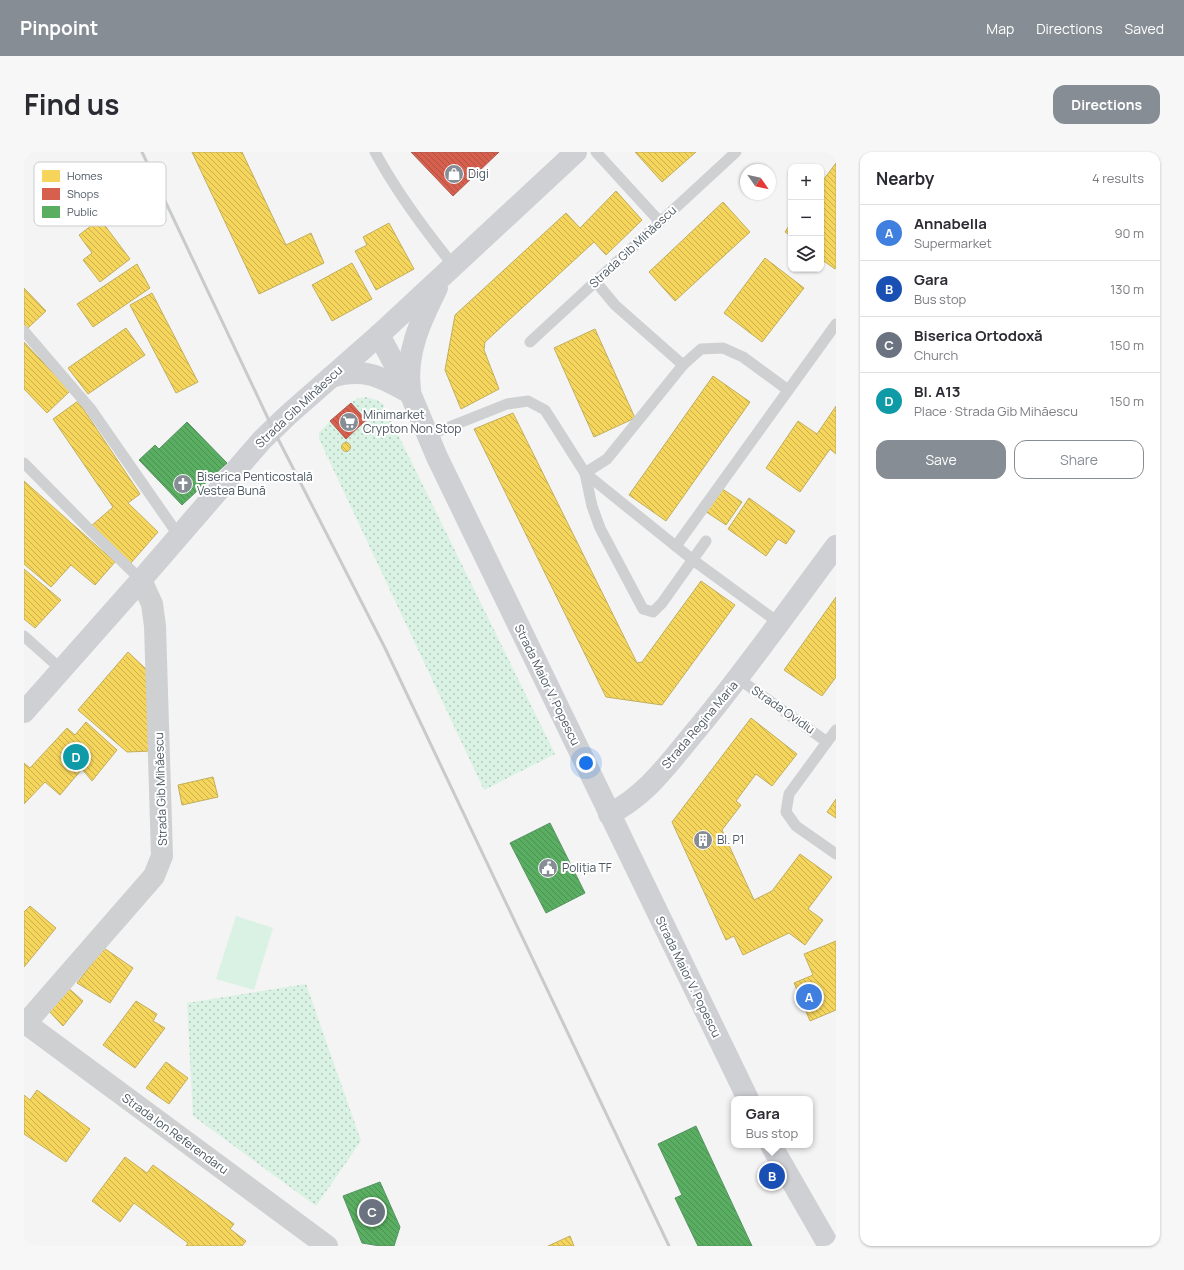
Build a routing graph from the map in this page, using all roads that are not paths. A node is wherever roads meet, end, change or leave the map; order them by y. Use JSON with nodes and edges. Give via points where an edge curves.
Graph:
{"nodes":[{"id":1,"x":375,"y":152,"type":"edge"},
{"id":2,"x":596,"y":152,"type":"edge"},
{"id":3,"x":736,"y":152,"type":"edge"},
{"id":4,"x":568,"y":155,"type":"edge"},
{"id":5,"x":660,"y":222,"type":"junction"},
{"id":6,"x":449,"y":269,"type":"junction"},
{"id":7,"x":596,"y":282,"type":"junction"},
{"id":8,"x":836,"y":324,"type":"edge"},
{"id":9,"x":24,"y":331,"type":"edge"},
{"id":10,"x":379,"y":335,"type":"junction"},
{"id":11,"x":530,"y":342,"type":"dead end"},
{"id":12,"x":683,"y":364,"type":"junction"},
{"id":13,"x":331,"y":376,"type":"junction"},
{"id":14,"x":788,"y":390,"type":"junction"},
{"id":15,"x":410,"y":393,"type":"junction"},
{"id":16,"x":429,"y":435,"type":"junction"},
{"id":17,"x":24,"y":463,"type":"edge"},
{"id":18,"x":585,"y":473,"type":"junction"},
{"id":19,"x":179,"y":536,"type":"junction"},
{"id":20,"x":706,"y":541,"type":"dead end"},
{"id":21,"x":676,"y":546,"type":"junction"},
{"id":22,"x":836,"y":546,"type":"edge"},
{"id":23,"x":693,"y":560,"type":"junction"},
{"id":24,"x":141,"y":580,"type":"junction"},
{"id":25,"x":779,"y":623,"type":"junction"},
{"id":26,"x":24,"y":636,"type":"edge"},
{"id":27,"x":62,"y":670,"type":"junction"},
{"id":28,"x":739,"y":679,"type":"junction"},
{"id":29,"x":24,"y":712,"type":"edge"},
{"id":30,"x":836,"y":730,"type":"edge"},
{"id":31,"x":827,"y":742,"type":"junction"},
{"id":32,"x":609,"y":814,"type":"junction"},
{"id":33,"x":836,"y":854,"type":"edge"},
{"id":34,"x":25,"y":1023,"type":"edge"},
{"id":35,"x":747,"y":1096,"type":"edge"},
{"id":36,"x":773,"y":1148,"type":"edge"},
{"id":37,"x":319,"y":1244,"type":"edge"},
{"id":38,"x":829,"y":1246,"type":"edge"}],
"edges":[{"from":1,"to":6,"type":"lane","via":[[392,184]]},
{"from":2,"to":5,"type":"lane"},
{"from":3,"to":5,"type":"lane","name":"Strada Gib Mihăescu"},
{"from":4,"to":6,"type":"main road","name":"Strada Gib Mihăescu"},
{"from":5,"to":7,"type":"lane","name":"Strada Gib Mihăescu"},
{"from":6,"to":10,"type":"main road","name":"Strada Gib Mihăescu"},
{"from":6,"to":15,"type":"main road","via":[[415,336],[409,364]]},
{"from":7,"to":11,"type":"lane","name":"Strada Gib Mihăescu"},
{"from":7,"to":12,"type":"lane","via":[[614,305]]},
{"from":8,"to":14,"type":"lane"},
{"from":9,"to":19,"type":"lane","via":[[90,408]]},
{"from":10,"to":13,"type":"main road","name":"Strada Gib Mihăescu"},
{"from":10,"to":15,"type":"main road","name":"Strada Maior V. Popescu"},
{"from":12,"to":14,"type":"lane","via":[[701,349],[723,348],[743,357]]},
{"from":12,"to":18,"type":"lane","via":[[607,459]]},
{"from":13,"to":15,"type":"main road","via":[[368,373]]},
{"from":13,"to":19,"type":"main road","name":"Strada Gib Mihăescu","via":[[262,440]]},
{"from":14,"to":21,"type":"lane"},
{"from":15,"to":16,"type":"main road","name":"Strada Maior V. Popescu"},
{"from":16,"to":18,"type":"lane","via":[[507,404],[528,401],[545,410]]},
{"from":16,"to":32,"type":"main road","name":"Strada Maior V. Popescu","via":[[437,457]]},
{"from":17,"to":24,"type":"lane"},
{"from":18,"to":21,"type":"lane"},
{"from":18,"to":23,"type":"lane","via":[[600,528],[642,609],[654,612]]},
{"from":19,"to":24,"type":"main road","name":"Strada Gib Mihăescu"},
{"from":20,"to":23,"type":"lane"},
{"from":21,"to":23,"type":"lane"},
{"from":22,"to":25,"type":"main road","name":"Strada Regina Maria"},
{"from":23,"to":25,"type":"lane"},
{"from":24,"to":27,"type":"main road","name":"Strada Gib Mihăescu"},
{"from":24,"to":34,"type":"street","name":"Strada Gib Mihăescu","via":[[152,604],[155,626],[162,856],[154,876]]},
{"from":25,"to":28,"type":"main road","name":"Strada Regina Maria"},
{"from":26,"to":27,"type":"lane"},
{"from":27,"to":29,"type":"main road","name":"Strada Gib Mihăescu"},
{"from":28,"to":31,"type":"lane","name":"Strada Ovidiu"},
{"from":28,"to":32,"type":"main road","name":"Strada Regina Maria","via":[[642,793]]},
{"from":30,"to":31,"type":"lane","name":"Strada Ovidiu"},
{"from":31,"to":33,"type":"lane","name":"Strada Ovidiu","via":[[790,794],[786,812],[796,826]]},
{"from":32,"to":35,"type":"main road","name":"Strada Maior V. Popescu"},
{"from":34,"to":37,"type":"street","name":"Strada Ion Referendaru"},
{"from":36,"to":38,"type":"main road"}]}
